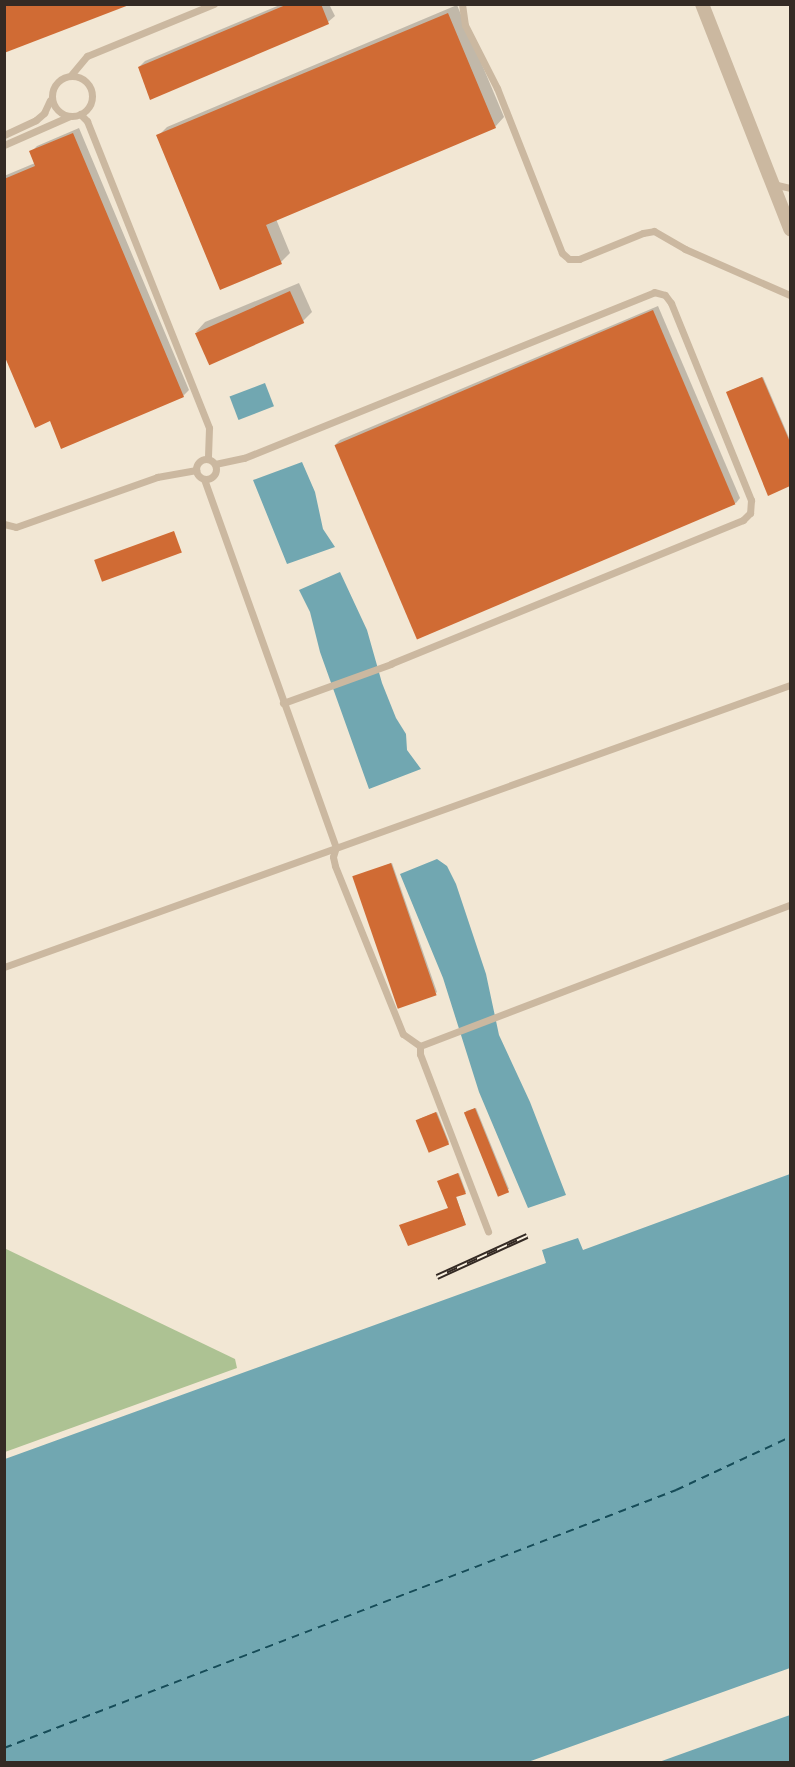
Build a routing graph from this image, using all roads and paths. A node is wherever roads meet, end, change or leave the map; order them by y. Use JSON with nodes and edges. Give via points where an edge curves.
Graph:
{"nodes":[{"id":1,"x":214,"y":4,"type":"edge"},
{"id":2,"x":462,"y":4,"type":"edge"},
{"id":3,"x":702,"y":4,"type":"edge"},
{"id":4,"x":70,"y":75,"type":"junction"},
{"id":5,"x":51,"y":97,"type":"junction"},
{"id":6,"x":81,"y":114,"type":"junction"},
{"id":7,"x":70,"y":116,"type":"junction"},
{"id":8,"x":4,"y":135,"type":"edge"},
{"id":9,"x":4,"y":145,"type":"edge"},
{"id":10,"x":773,"y":184,"type":"junction"},
{"id":11,"x":790,"y":188,"type":"edge"},
{"id":12,"x":788,"y":211,"type":"edge"},
{"id":13,"x":790,"y":228,"type":"edge"},
{"id":14,"x":790,"y":295,"type":"edge"},
{"id":15,"x":208,"y":459,"type":"junction"},
{"id":16,"x":215,"y":465,"type":"junction"},
{"id":17,"x":196,"y":471,"type":"junction"},
{"id":18,"x":204,"y":479,"type":"junction"},
{"id":19,"x":4,"y":524,"type":"edge"},
{"id":20,"x":15,"y":527,"type":"junction"},
{"id":21,"x":4,"y":531,"type":"edge"},
{"id":22,"x":790,"y":685,"type":"edge"},
{"id":23,"x":283,"y":703,"type":"junction"},
{"id":24,"x":336,"y":847,"type":"junction"},
{"id":25,"x":790,"y":905,"type":"edge"},
{"id":26,"x":4,"y":967,"type":"edge"},
{"id":27,"x":420,"y":1046,"type":"junction"},
{"id":28,"x":488,"y":1231,"type":"dead end"}],
"edges":[{"from":1,"to":4,"type":"lane","via":[[87,56]]},
{"from":2,"to":14,"type":"lane","via":[[465,25],[497,88],[562,253],[569,259],[579,259],[654,231],[685,249]]},
{"from":3,"to":10,"type":"street"},
{"from":4,"to":5,"type":"lane","via":[[54,85]]},
{"from":4,"to":6,"type":"lane","via":[[84,79],[92,91],[90,105]]},
{"from":5,"to":7,"type":"lane","via":[[55,108]]},
{"from":5,"to":8,"type":"lane","via":[[36,120]]},
{"from":6,"to":7,"type":"lane"},
{"from":6,"to":15,"type":"lane","via":[[209,428]]},
{"from":7,"to":9,"type":"lane"},
{"from":10,"to":11,"type":"lane"},
{"from":10,"to":12,"type":"street"},
{"from":12,"to":13,"type":"street"},
{"from":15,"to":16,"type":"lane"},
{"from":15,"to":17,"type":"lane","via":[[199,462]]},
{"from":16,"to":18,"type":"lane","via":[[213,477]]},
{"from":16,"to":23,"type":"lane","via":[[244,458],[661,292],[671,303],[751,500],[750,513],[743,520],[392,664]]},
{"from":17,"to":18,"type":"lane"},
{"from":17,"to":20,"type":"lane","via":[[157,477]]},
{"from":18,"to":23,"type":"lane"},
{"from":19,"to":20,"type":"lane"},
{"from":20,"to":21,"type":"lane"},
{"from":22,"to":24,"type":"lane"},
{"from":23,"to":24,"type":"lane"},
{"from":24,"to":26,"type":"lane"},
{"from":24,"to":27,"type":"lane","via":[[335,866],[403,1034]]},
{"from":25,"to":27,"type":"lane"},
{"from":27,"to":28,"type":"lane"}]}
